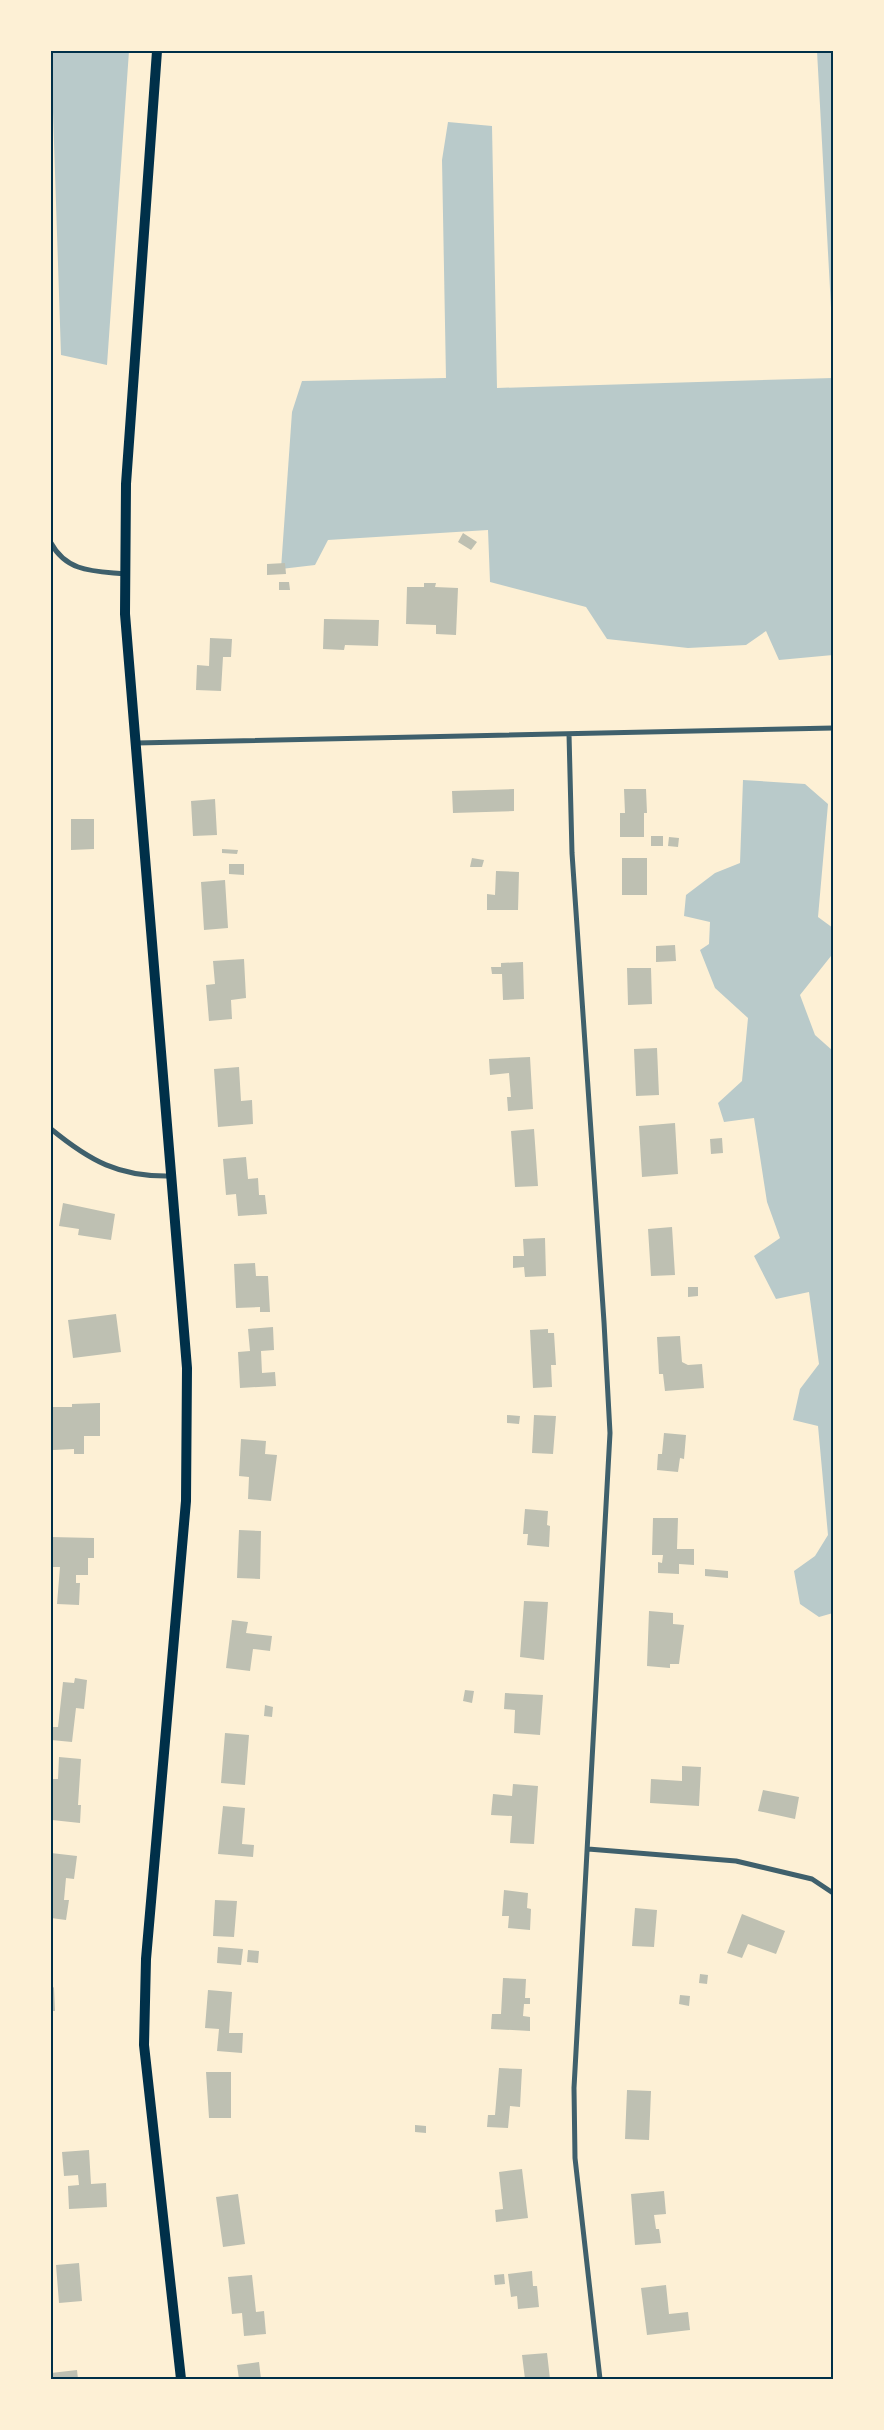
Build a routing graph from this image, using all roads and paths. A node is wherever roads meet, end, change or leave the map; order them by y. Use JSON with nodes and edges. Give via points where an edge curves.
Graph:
{"nodes":[{"id":1,"x":157,"y":51,"type":"edge"},
{"id":2,"x":51,"y":543,"type":"edge"},
{"id":3,"x":126,"y":574,"type":"junction"},
{"id":4,"x":833,"y":728,"type":"edge"},
{"id":5,"x":569,"y":734,"type":"junction"},
{"id":6,"x":135,"y":743,"type":"junction"},
{"id":7,"x":51,"y":1129,"type":"edge"},
{"id":8,"x":170,"y":1176,"type":"junction"},
{"id":9,"x":588,"y":1850,"type":"junction"},
{"id":10,"x":833,"y":1893,"type":"edge"},
{"id":11,"x":181,"y":2379,"type":"edge"},
{"id":12,"x":600,"y":2379,"type":"edge"}],
"edges":[{"from":1,"to":3,"type":"main road","via":[[126,484]]},
{"from":2,"to":3,"type":"street","via":[[63,560],[73,566]]},
{"from":3,"to":6,"type":"main road","via":[[125,614]]},
{"from":4,"to":5,"type":"street"},
{"from":5,"to":6,"type":"street"},
{"from":5,"to":9,"type":"street","via":[[572,862],[610,1433]]},
{"from":6,"to":8,"type":"main road"},
{"from":7,"to":8,"type":"street","via":[[70,1145],[122,1172],[145,1177]]},
{"from":8,"to":11,"type":"main road","via":[[187,1368],[186,1501],[146,1960],[144,2045]]},
{"from":9,"to":10,"type":"street","via":[[736,1861],[812,1879]]},
{"from":9,"to":12,"type":"street","via":[[574,2088],[575,2158]]}]}
